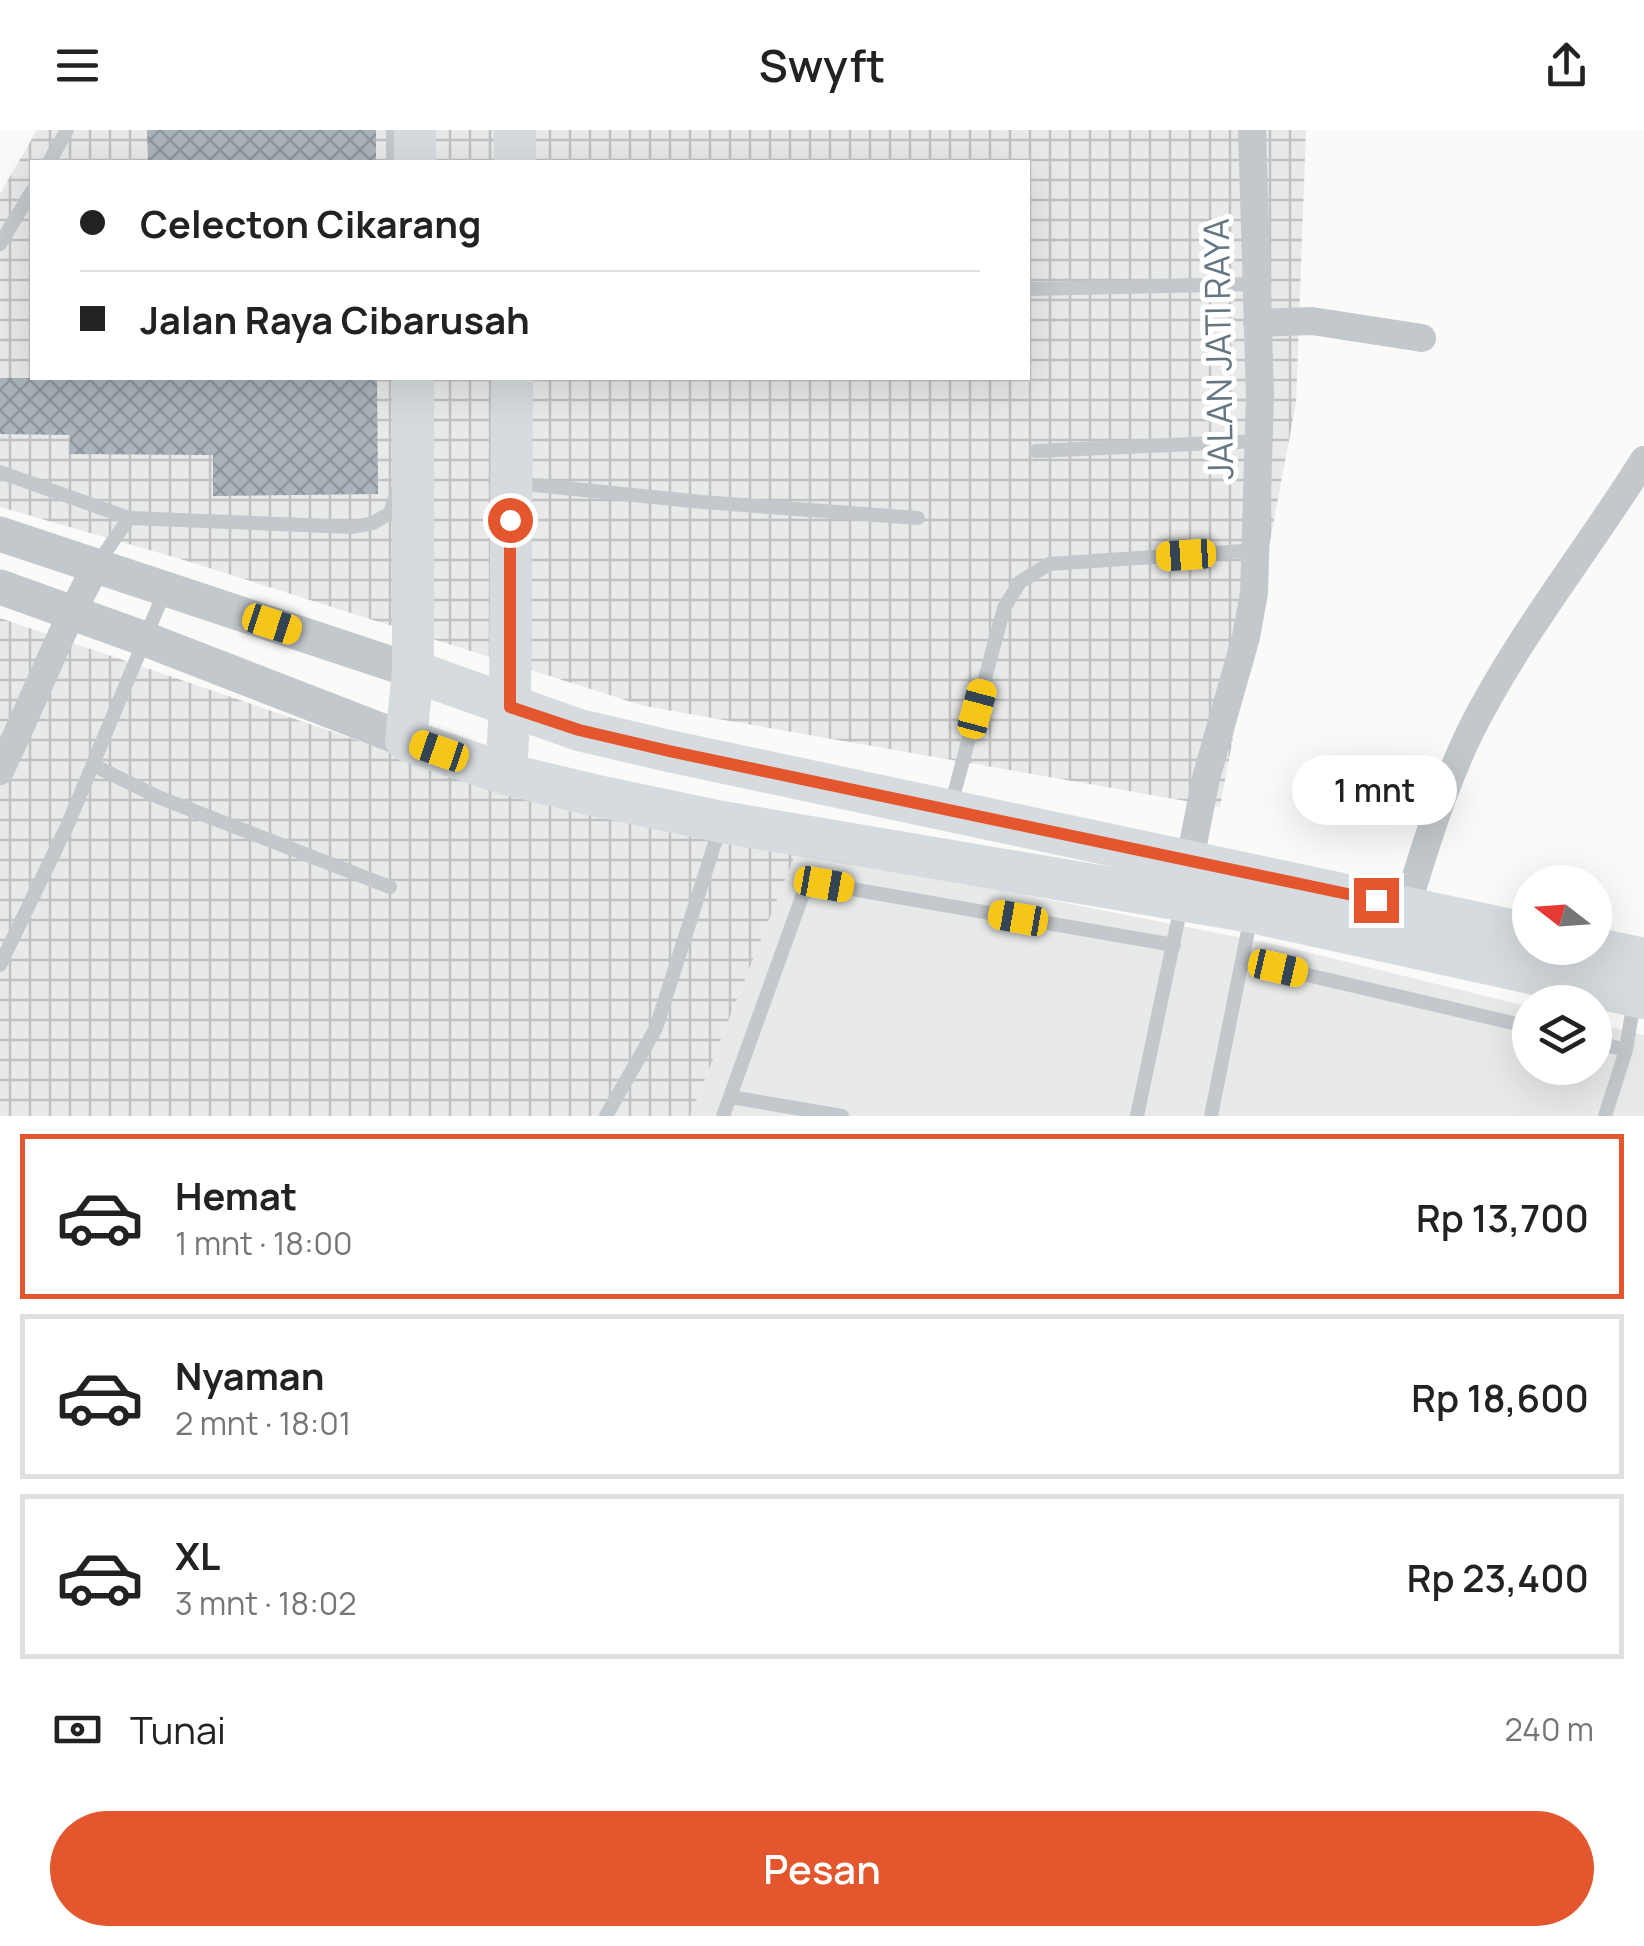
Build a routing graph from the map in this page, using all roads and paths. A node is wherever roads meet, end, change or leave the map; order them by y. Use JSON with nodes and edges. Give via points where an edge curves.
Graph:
{"nodes":[{"id":1,"x":67,"y":130,"type":"edge"},
{"id":2,"x":393,"y":130,"type":"edge"},
{"id":3,"x":415,"y":130,"type":"edge"},
{"id":4,"x":515,"y":130,"type":"edge"},
{"id":5,"x":1252,"y":130,"type":"edge"},
{"id":6,"x":49,"y":160,"type":"edge"},
{"id":7,"x":393,"y":160,"type":"edge"},
{"id":8,"x":414,"y":160,"type":"edge"},
{"id":9,"x":515,"y":160,"type":"edge"},
{"id":10,"x":30,"y":194,"type":"edge"},
{"id":11,"x":0,"y":244,"type":"edge"},
{"id":12,"x":1257,"y":284,"type":"junction"},
{"id":13,"x":1030,"y":290,"type":"edge"},
{"id":14,"x":1258,"y":323,"type":"junction"},
{"id":15,"x":1422,"y":338,"type":"dead end"},
{"id":16,"x":512,"y":380,"type":"edge"},
{"id":17,"x":405,"y":386,"type":"edge"},
{"id":18,"x":1260,"y":441,"type":"junction"},
{"id":19,"x":1036,"y":452,"type":"dead end"},
{"id":20,"x":1644,"y":460,"type":"edge"},
{"id":21,"x":0,"y":472,"type":"edge"},
{"id":22,"x":510,"y":482,"type":"junction"},
{"id":23,"x":129,"y":518,"type":"junction"},
{"id":24,"x":918,"y":518,"type":"dead end"},
{"id":25,"x":0,"y":534,"type":"edge"},
{"id":26,"x":1258,"y":550,"type":"junction"},
{"id":27,"x":97,"y":564,"type":"junction"},
{"id":28,"x":0,"y":586,"type":"edge"},
{"id":29,"x":166,"y":588,"type":"junction"},
{"id":30,"x":70,"y":612,"type":"junction"},
{"id":31,"x":145,"y":638,"type":"junction"},
{"id":32,"x":413,"y":671,"type":"junction"},
{"id":33,"x":510,"y":707,"type":"junction"},
{"id":34,"x":406,"y":740,"type":"junction"},
{"id":35,"x":92,"y":764,"type":"junction"},
{"id":36,"x":0,"y":771,"type":"edge"},
{"id":37,"x":506,"y":774,"type":"junction"},
{"id":38,"x":949,"y":810,"type":"junction"},
{"id":39,"x":722,"y":822,"type":"junction"},
{"id":40,"x":1186,"y":880,"type":"junction"},
{"id":41,"x":390,"y":886,"type":"dead end"},
{"id":42,"x":1256,"y":894,"type":"junction"},
{"id":43,"x":1407,"y":906,"type":"junction"},
{"id":44,"x":1512,"y":930,"type":"edge"},
{"id":45,"x":1174,"y":945,"type":"junction"},
{"id":46,"x":1242,"y":960,"type":"junction"},
{"id":47,"x":1612,"y":962,"type":"edge"},
{"id":48,"x":0,"y":966,"type":"edge"},
{"id":49,"x":1641,"y":984,"type":"edge"},
{"id":50,"x":1512,"y":1023,"type":"edge"},
{"id":51,"x":1612,"y":1046,"type":"edge"},
{"id":52,"x":1626,"y":1050,"type":"junction"},
{"id":53,"x":731,"y":1096,"type":"junction"},
{"id":54,"x":606,"y":1116,"type":"edge"},
{"id":55,"x":723,"y":1116,"type":"edge"},
{"id":56,"x":842,"y":1116,"type":"edge"},
{"id":57,"x":1138,"y":1116,"type":"edge"},
{"id":58,"x":1211,"y":1116,"type":"edge"},
{"id":59,"x":1606,"y":1116,"type":"edge"}],
"edges":[{"from":1,"to":6,"type":"lane"},
{"from":2,"to":7,"type":"lane"},
{"from":3,"to":8,"type":"main road"},
{"from":4,"to":9,"type":"main road"},
{"from":5,"to":12,"type":"street","name":"JALAN JATI RAYA"},
{"from":10,"to":11,"type":"lane"},
{"from":12,"to":13,"type":"lane"},
{"from":12,"to":14,"type":"street","name":"JALAN JATI RAYA"},
{"from":14,"to":15,"type":"street","via":[[1312,321]]},
{"from":14,"to":18,"type":"street","name":"JALAN JATI RAYA"},
{"from":16,"to":22,"type":"main road"},
{"from":17,"to":23,"type":"lane","via":[[397,498],[390,513],[373,523]]},
{"from":17,"to":32,"type":"main road"},
{"from":18,"to":19,"type":"lane"},
{"from":18,"to":26,"type":"street","name":"JALAN JATI RAYA"},
{"from":20,"to":43,"type":"street","via":[[1470,733]]},
{"from":21,"to":23,"type":"lane"},
{"from":22,"to":24,"type":"lane"},
{"from":22,"to":33,"type":"main road"},
{"from":23,"to":27,"type":"lane"},
{"from":25,"to":27,"type":"street"},
{"from":26,"to":38,"type":"lane","via":[[1050,564],[1020,582],[1004,608]]},
{"from":26,"to":40,"type":"street","name":"JALAN JATI RAYA","via":[[1246,637],[1206,778]]},
{"from":27,"to":29,"type":"street"},
{"from":27,"to":30,"type":"street"},
{"from":28,"to":30,"type":"street"},
{"from":29,"to":31,"type":"lane"},
{"from":29,"to":32,"type":"street"},
{"from":30,"to":31,"type":"street"},
{"from":30,"to":36,"type":"street"},
{"from":31,"to":34,"type":"street"},
{"from":31,"to":35,"type":"lane"},
{"from":32,"to":33,"type":"main road"},
{"from":32,"to":34,"type":"main road"},
{"from":33,"to":37,"type":"main road"},
{"from":33,"to":38,"type":"main road","via":[[579,730]]},
{"from":34,"to":37,"type":"main road"},
{"from":35,"to":41,"type":"lane","via":[[158,797]]},
{"from":35,"to":48,"type":"lane"},
{"from":37,"to":39,"type":"main road"},
{"from":38,"to":40,"type":"main road"},
{"from":39,"to":40,"type":"main road"},
{"from":39,"to":54,"type":"lane","via":[[656,1028]]},
{"from":40,"to":42,"type":"main road"},
{"from":40,"to":45,"type":"lane"},
{"from":42,"to":43,"type":"main road"},
{"from":42,"to":46,"type":"lane"},
{"from":42,"to":49,"type":"main road"},
{"from":43,"to":44,"type":"main road"},
{"from":45,"to":53,"type":"lane","via":[[817,883],[803,894]]},
{"from":45,"to":57,"type":"lane"},
{"from":46,"to":50,"type":"lane"},
{"from":46,"to":58,"type":"lane"},
{"from":47,"to":49,"type":"main road"},
{"from":49,"to":52,"type":"lane"},
{"from":51,"to":52,"type":"lane"},
{"from":52,"to":59,"type":"lane"},
{"from":53,"to":55,"type":"lane"},
{"from":53,"to":56,"type":"lane"}]}
